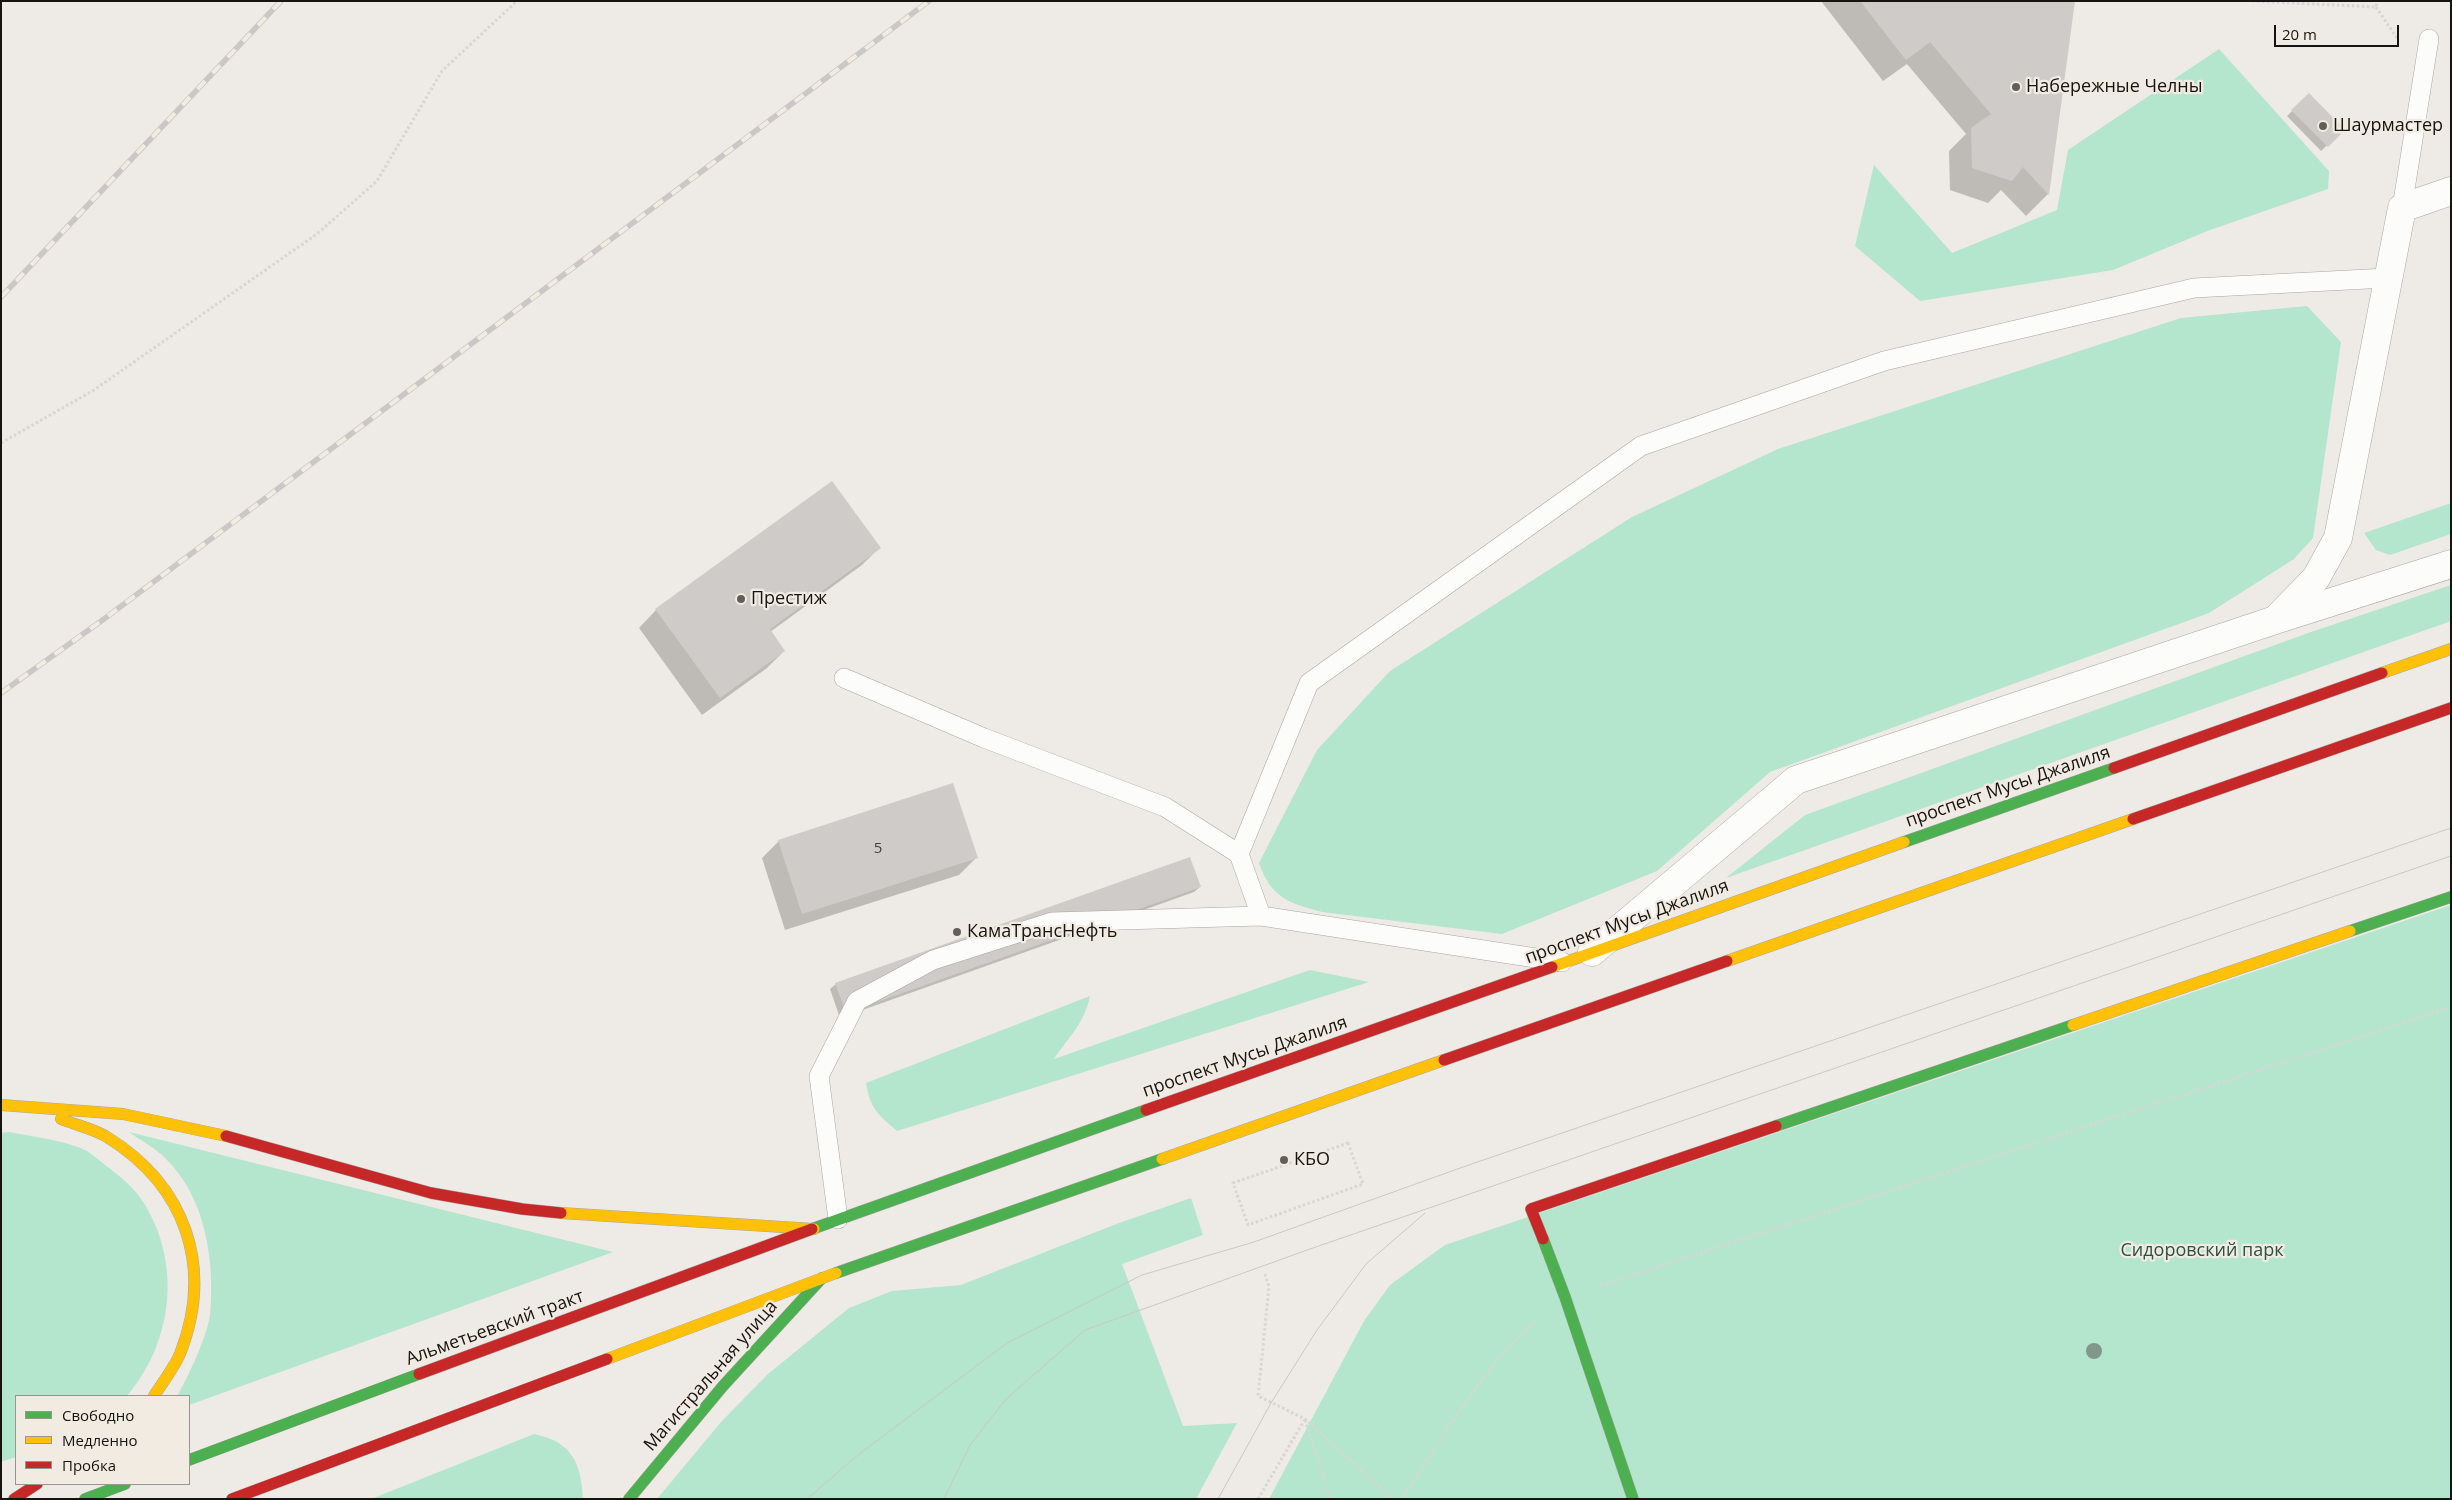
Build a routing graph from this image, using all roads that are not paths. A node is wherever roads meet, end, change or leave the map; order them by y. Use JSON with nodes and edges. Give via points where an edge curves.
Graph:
{"nodes":[{"id":1,"x":2429,"y":39,"type":"dead end"},
{"id":2,"x":2451,"y":191,"type":"edge"},
{"id":3,"x":2402,"y":208,"type":"junction"},
{"id":4,"x":2388,"y":278,"type":"junction"},
{"id":5,"x":2451,"y":564,"type":"edge"},
{"id":6,"x":2275,"y":620,"type":"junction"},
{"id":7,"x":2451,"y":649,"type":"edge"},
{"id":8,"x":844,"y":678,"type":"dead end"},
{"id":9,"x":2451,"y":708,"type":"edge"},
{"id":10,"x":1239,"y":854,"type":"junction"},
{"id":11,"x":2451,"y":897,"type":"edge"},
{"id":12,"x":1261,"y":916,"type":"junction"},
{"id":13,"x":1578,"y":958,"type":"junction"},
{"id":14,"x":4,"y":1105,"type":"edge"},
{"id":15,"x":838,"y":1219,"type":"junction"},
{"id":16,"x":814,"y":1229,"type":"junction"},
{"id":17,"x":822,"y":1278,"type":"junction"},
{"id":18,"x":155,"y":1395,"type":"edge"},
{"id":19,"x":190,"y":1460,"type":"edge"},
{"id":20,"x":35,"y":1485,"type":"edge"},
{"id":21,"x":122,"y":1485,"type":"edge"},
{"id":22,"x":14,"y":1499,"type":"edge"},
{"id":23,"x":85,"y":1499,"type":"edge"},
{"id":24,"x":232,"y":1499,"type":"edge"},
{"id":25,"x":629,"y":1499,"type":"edge"},
{"id":26,"x":1633,"y":1499,"type":"edge"}],
"edges":[{"from":1,"to":3,"type":"lane"},
{"from":2,"to":3,"type":"street"},
{"from":3,"to":4,"type":"street"},
{"from":4,"to":6,"type":"street","via":[[2338,538],[2316,578]]},
{"from":4,"to":10,"type":"lane","via":[[2194,288],[1884,361],[1641,446],[1309,684]]},
{"from":5,"to":6,"type":"street"},
{"from":6,"to":13,"type":"street","via":[[1796,780]]},
{"from":7,"to":13,"type":"main road","name":"проспект Мусы Джалиля"},
{"from":8,"to":10,"type":"lane","via":[[984,738],[1165,807]]},
{"from":9,"to":17,"type":"main road"},
{"from":10,"to":12,"type":"lane"},
{"from":11,"to":26,"type":"main road","via":[[1531,1209]]},
{"from":12,"to":13,"type":"lane"},
{"from":12,"to":15,"type":"lane","via":[[1052,922],[933,960],[858,1001],[819,1076]]},
{"from":13,"to":15,"type":"main road","name":"проспект Мусы Джалиля"},
{"from":14,"to":16,"type":"main road","via":[[123,1114],[184,1125],[431,1192],[522,1209],[602,1217]]},
{"from":14,"to":18,"type":"main road","via":[[84,1125],[114,1140],[143,1160],[163,1183],[178,1208],[193,1251],[196,1294],[192,1321],[179,1354]]},
{"from":15,"to":16,"type":"main road","name":"проспект Мусы Джалиля"},
{"from":16,"to":19,"type":"main road","name":"Альметьевский тракт"},
{"from":17,"to":24,"type":"main road"},
{"from":17,"to":25,"type":"main road","name":"Магистральная улица","via":[[746,1358]]},
{"from":20,"to":22,"type":"main road"},
{"from":21,"to":23,"type":"main road"}]}
